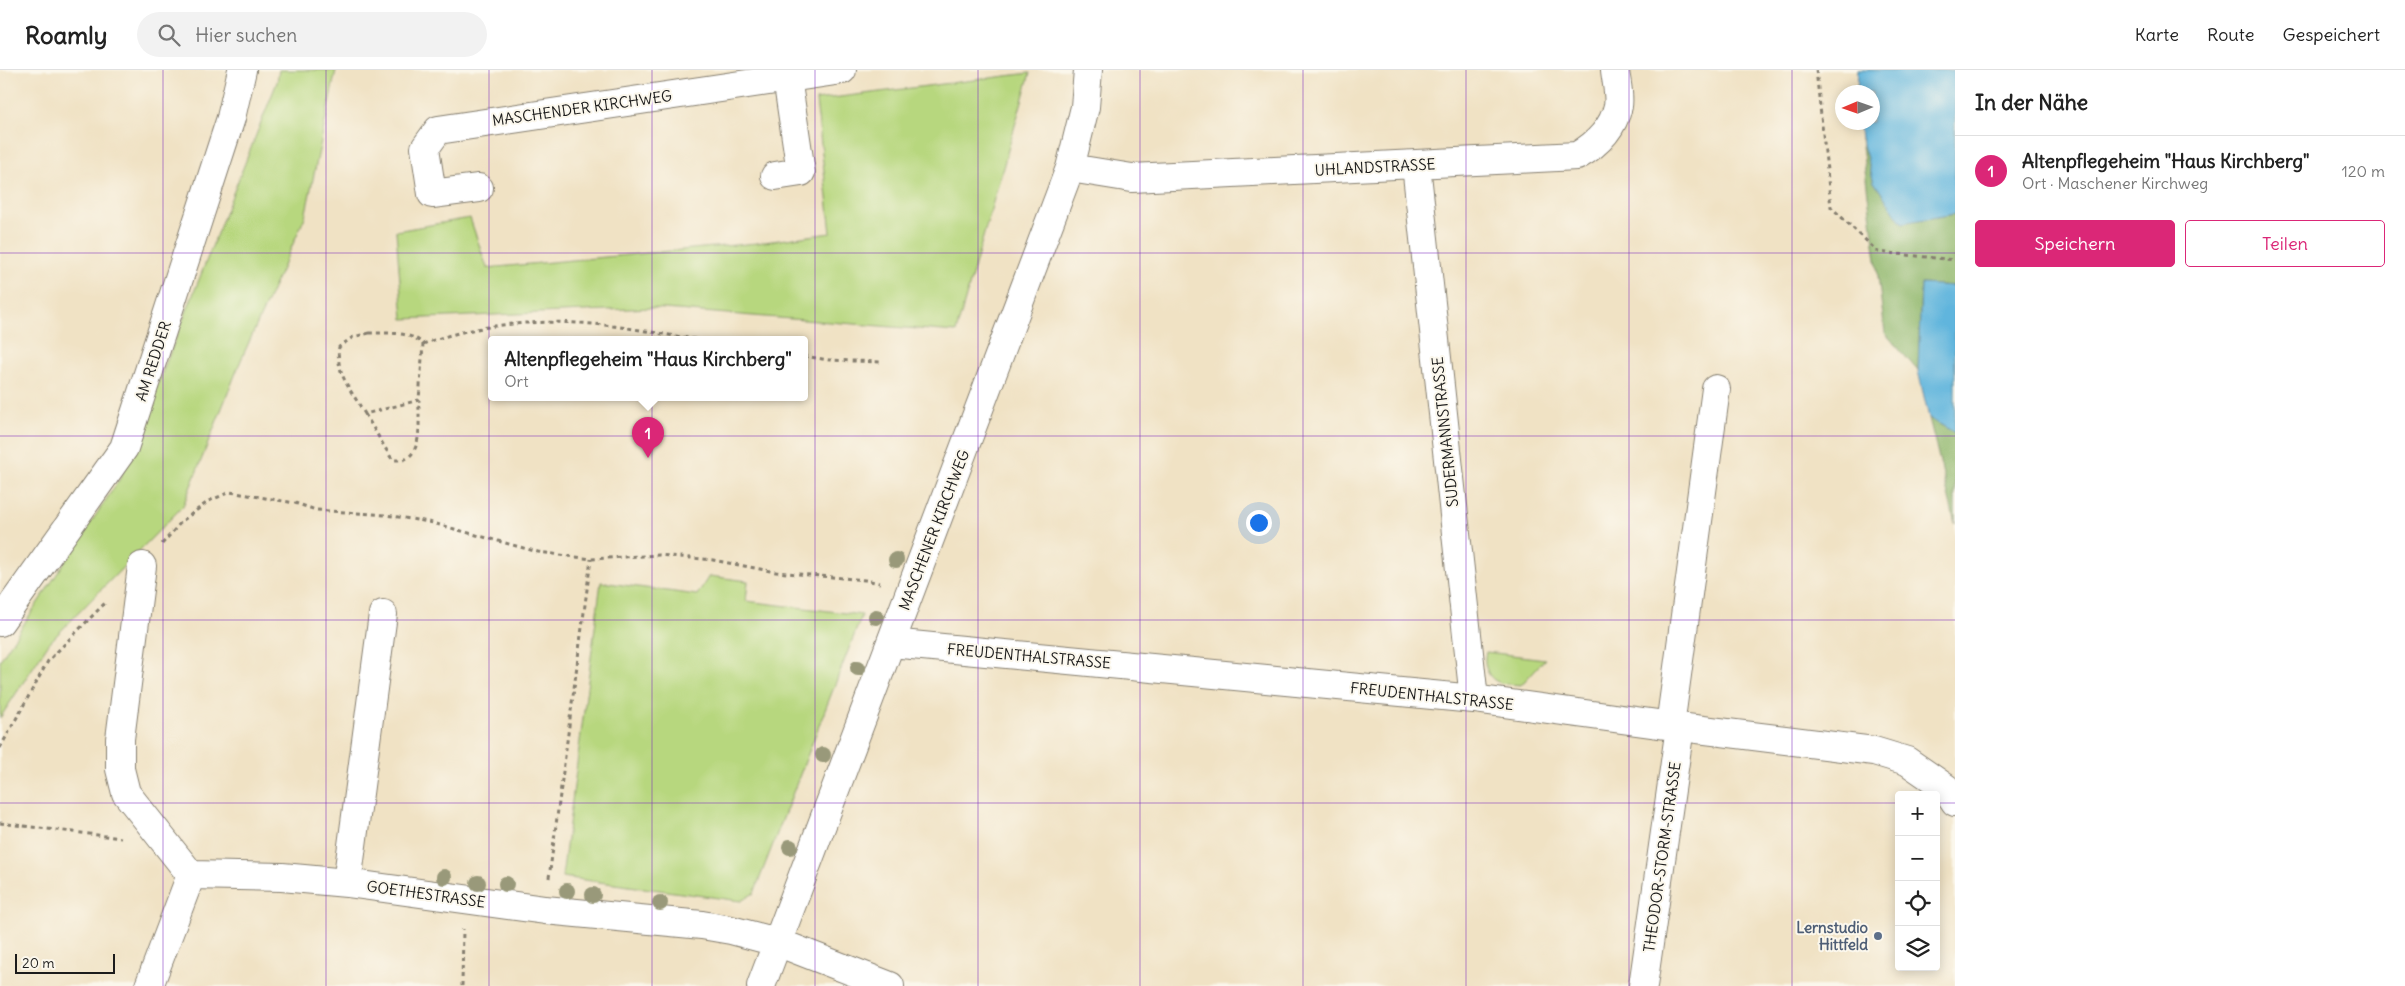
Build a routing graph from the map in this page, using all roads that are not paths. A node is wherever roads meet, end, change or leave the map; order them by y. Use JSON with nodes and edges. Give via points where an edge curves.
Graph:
{"nodes":[{"id":1,"x":242,"y":70,"type":"edge"},
{"id":2,"x":842,"y":70,"type":"edge"},
{"id":3,"x":1088,"y":70,"type":"edge"},
{"id":4,"x":1615,"y":70,"type":"edge"},
{"id":5,"x":787,"y":78,"type":"junction"},
{"id":6,"x":1416,"y":165,"type":"junction"},
{"id":7,"x":1070,"y":168,"type":"junction"},
{"id":8,"x":775,"y":176,"type":"dead end"},
{"id":9,"x":479,"y":188,"type":"dead end"},
{"id":10,"x":1716,"y":389,"type":"dead end"},
{"id":11,"x":142,"y":566,"type":"road end"},
{"id":12,"x":383,"y":614,"type":"dead end"},
{"id":13,"x":0,"y":622,"type":"edge"},
{"id":14,"x":891,"y":643,"type":"junction"},
{"id":15,"x":1474,"y":699,"type":"junction"},
{"id":16,"x":1675,"y":726,"type":"junction"},
{"id":17,"x":1952,"y":790,"type":"edge"},
{"id":18,"x":191,"y":875,"type":"junction"},
{"id":19,"x":347,"y":883,"type":"junction"},
{"id":20,"x":777,"y":942,"type":"junction"},
{"id":21,"x":149,"y":986,"type":"edge"},
{"id":22,"x":761,"y":986,"type":"edge"},
{"id":23,"x":890,"y":986,"type":"edge"},
{"id":24,"x":1643,"y":986,"type":"edge"}],
"edges":[{"from":1,"to":13,"type":"street","name":"AM REDDER","via":[[231,118],[124,448]]},
{"from":2,"to":5,"type":"street","name":"MASCHENDER KIRCHWEG"},
{"from":3,"to":7,"type":"street","name":"MASCHENER KIRCHWEG","via":[[1086,107]]},
{"from":4,"to":6,"type":"street","name":"UHLANDSTRASSE","via":[[1618,105],[1609,126],[1596,145],[1577,156]]},
{"from":5,"to":8,"type":"street","via":[[801,172]]},
{"from":5,"to":9,"type":"street","name":"MASCHENDER KIRCHWEG","via":[[438,130],[426,148],[432,194]]},
{"from":6,"to":7,"type":"street","name":"UHLANDSTRASSE","via":[[1132,178]]},
{"from":6,"to":15,"type":"street","name":"SUDERMANNSTRASSE"},
{"from":7,"to":14,"type":"street","name":"MASCHENER KIRCHWEG"},
{"from":10,"to":16,"type":"street","name":"THEODOR-STORM-STRASSE"},
{"from":11,"to":18,"type":"street","via":[[120,739],[120,769],[126,793]]},
{"from":12,"to":19,"type":"street"},
{"from":14,"to":15,"type":"street","name":"FREUDENTHALSTRASSE"},
{"from":14,"to":20,"type":"street","name":"MASCHENER KIRCHWEG"},
{"from":15,"to":16,"type":"street","name":"FREUDENTHALSTRASSE"},
{"from":16,"to":17,"type":"street","name":"FREUDENTHALSTRASSE","via":[[1874,751],[1907,761]]},
{"from":16,"to":24,"type":"street","name":"THEODOR-STORM-STRASSE"},
{"from":18,"to":19,"type":"street","name":"GOETHESTRASSE","via":[[282,877]]},
{"from":18,"to":21,"type":"street"},
{"from":19,"to":20,"type":"street","name":"GOETHESTRASSE","via":[[545,910],[702,925]]},
{"from":20,"to":22,"type":"street","name":"MASCHENER KIRCHWEG"},
{"from":20,"to":23,"type":"street","name":"GOETHESTRASSE"}]}
